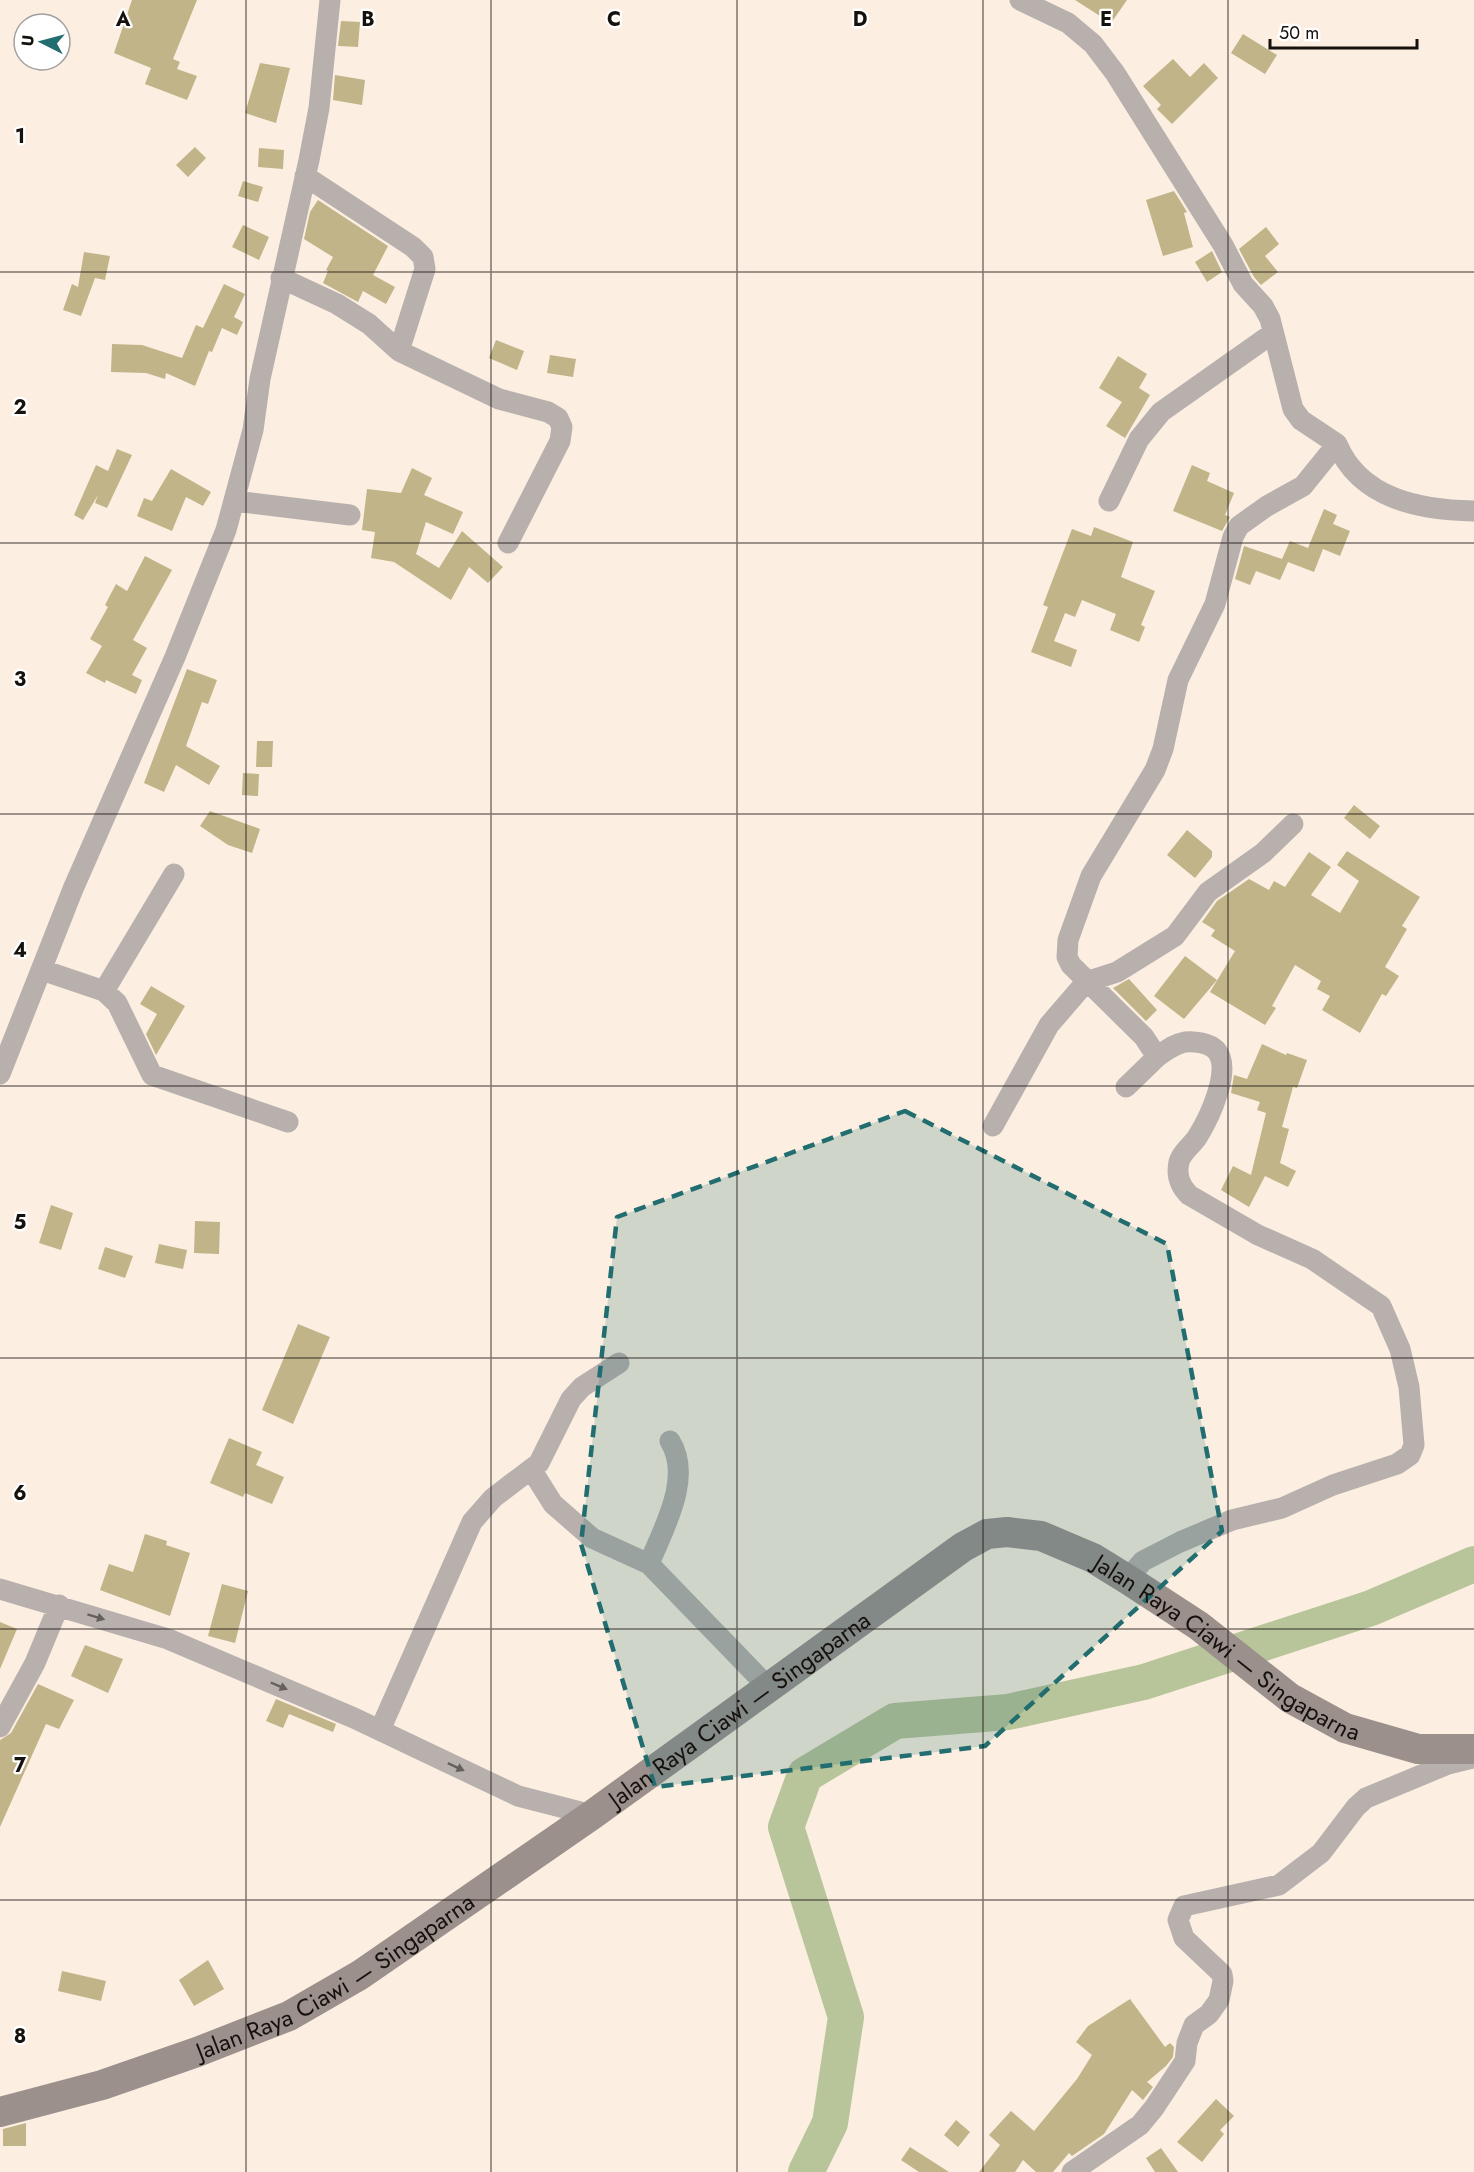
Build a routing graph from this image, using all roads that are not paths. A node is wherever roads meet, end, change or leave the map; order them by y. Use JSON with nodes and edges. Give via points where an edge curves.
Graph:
{"nodes":[{"id":1,"x":330,"y":0,"type":"edge"},
{"id":2,"x":1020,"y":0,"type":"edge"},
{"id":3,"x":1042,"y":4,"type":"edge"},
{"id":4,"x":305,"y":176,"type":"junction"},
{"id":5,"x":281,"y":278,"type":"junction"},
{"id":6,"x":1273,"y":333,"type":"junction"},
{"id":7,"x":399,"y":351,"type":"junction"},
{"id":8,"x":1337,"y":444,"type":"junction"},
{"id":9,"x":235,"y":501,"type":"junction"},
{"id":10,"x":1109,"y":501,"type":"dead end"},
{"id":11,"x":1474,"y":511,"type":"edge"},
{"id":12,"x":350,"y":515,"type":"dead end"},
{"id":13,"x":508,"y":543,"type":"dead end"},
{"id":14,"x":1293,"y":824,"type":"dead end"},
{"id":15,"x":174,"y":874,"type":"dead end"},
{"id":16,"x":42,"y":970,"type":"junction"},
{"id":17,"x":1086,"y":982,"type":"junction"},
{"id":18,"x":104,"y":991,"type":"junction"},
{"id":19,"x":1157,"y":1057,"type":"junction"},
{"id":20,"x":0,"y":1074,"type":"edge"},
{"id":21,"x":1126,"y":1087,"type":"dead end"},
{"id":22,"x":288,"y":1122,"type":"dead end"},
{"id":23,"x":993,"y":1126,"type":"dead end"},
{"id":24,"x":619,"y":1363,"type":"dead end"},
{"id":25,"x":670,"y":1442,"type":"dead end"},
{"id":26,"x":531,"y":1469,"type":"junction"},
{"id":27,"x":649,"y":1564,"type":"junction"},
{"id":28,"x":1127,"y":1579,"type":"junction"},
{"id":29,"x":0,"y":1589,"type":"edge"},
{"id":30,"x":59,"y":1605,"type":"junction"},
{"id":31,"x":770,"y":1689,"type":"junction"},
{"id":32,"x":0,"y":1727,"type":"edge"},
{"id":33,"x":380,"y":1730,"type":"junction"},
{"id":34,"x":1474,"y":1749,"type":"edge"},
{"id":35,"x":1474,"y":1757,"type":"edge"},
{"id":36,"x":592,"y":1815,"type":"junction"},
{"id":37,"x":0,"y":2112,"type":"edge"},
{"id":38,"x":1072,"y":2172,"type":"edge"}],
"edges":[{"from":1,"to":4,"type":"street","via":[[319,108]]},
{"from":2,"to":3,"type":"street"},
{"from":3,"to":6,"type":"street","via":[[1084,37],[1115,73],[1223,245],[1243,284],[1263,306]]},
{"from":4,"to":5,"type":"street"},
{"from":4,"to":7,"type":"street","via":[[423,257],[425,269]]},
{"from":5,"to":7,"type":"street","via":[[337,304],[369,324]]},
{"from":5,"to":9,"type":"street","via":[[253,430]]},
{"from":6,"to":8,"type":"street","via":[[1293,410],[1301,420]]},
{"from":6,"to":10,"type":"street","via":[[1161,412],[1139,439]]},
{"from":7,"to":13,"type":"street","via":[[500,399],[558,418],[562,427],[560,441]]},
{"from":8,"to":11,"type":"street","via":[[1354,473],[1386,495],[1419,506]]},
{"from":8,"to":17,"type":"street","via":[[1303,486],[1239,526],[1233,537],[1215,604],[1178,680],[1155,770],[1091,876],[1068,940],[1067,957]]},
{"from":9,"to":12,"type":"street"},
{"from":9,"to":16,"type":"street","via":[[180,647],[73,889]]},
{"from":14,"to":17,"type":"street","via":[[1263,853],[1208,892],[1175,936],[1117,972]]},
{"from":15,"to":18,"type":"street"},
{"from":16,"to":18,"type":"street"},
{"from":16,"to":20,"type":"street"},
{"from":17,"to":19,"type":"street","via":[[1144,1037]]},
{"from":17,"to":23,"type":"street","via":[[1048,1025]]},
{"from":18,"to":22,"type":"street","via":[[117,1003],[152,1075]]},
{"from":19,"to":21,"type":"street"},
{"from":19,"to":28,"type":"street","via":[[1174,1044],[1190,1042],[1210,1046],[1217,1052],[1221,1080],[1197,1139],[1179,1162],[1181,1187],[1248,1230],[1312,1259],[1381,1306],[1400,1349],[1414,1445],[1410,1455],[1398,1464],[1333,1485],[1282,1508],[1232,1520],[1180,1542],[1143,1561]]},
{"from":24,"to":26,"type":"street","via":[[571,1399],[545,1455]]},
{"from":25,"to":27,"type":"street","via":[[678,1463],[674,1500]]},
{"from":26,"to":27,"type":"street","via":[[553,1504],[592,1538]]},
{"from":26,"to":33,"type":"street","via":[[494,1498],[472,1522]]},
{"from":27,"to":31,"type":"street"},
{"from":28,"to":31,"type":"main road","name":"Jalan Raya Ciawi — Singaparna","via":[[1093,1558],[1041,1536],[987,1534],[921,1577]]},
{"from":28,"to":34,"type":"main road","name":"Jalan Raya Ciawi — Singaparna","via":[[1199,1626],[1290,1698],[1346,1728],[1418,1749]]},
{"from":29,"to":30,"type":"street"},
{"from":30,"to":32,"type":"street","via":[[35,1663]]},
{"from":30,"to":33,"type":"street","one_way":true,"via":[[168,1639]]},
{"from":31,"to":36,"type":"main road","name":"Jalan Raya Ciawi — Singaparna"},
{"from":33,"to":36,"type":"street","one_way":true,"via":[[518,1796]]},
{"from":35,"to":38,"type":"street","via":[[1366,1798],[1314,1859],[1279,1885],[1184,1906],[1178,1920],[1184,1938],[1222,1974],[1219,2000],[1194,2025],[1182,2067],[1140,2125]]},
{"from":36,"to":37,"type":"main road","name":"Jalan Raya Ciawi — Singaparna","via":[[360,1975],[289,2016],[102,2085]]}]}
